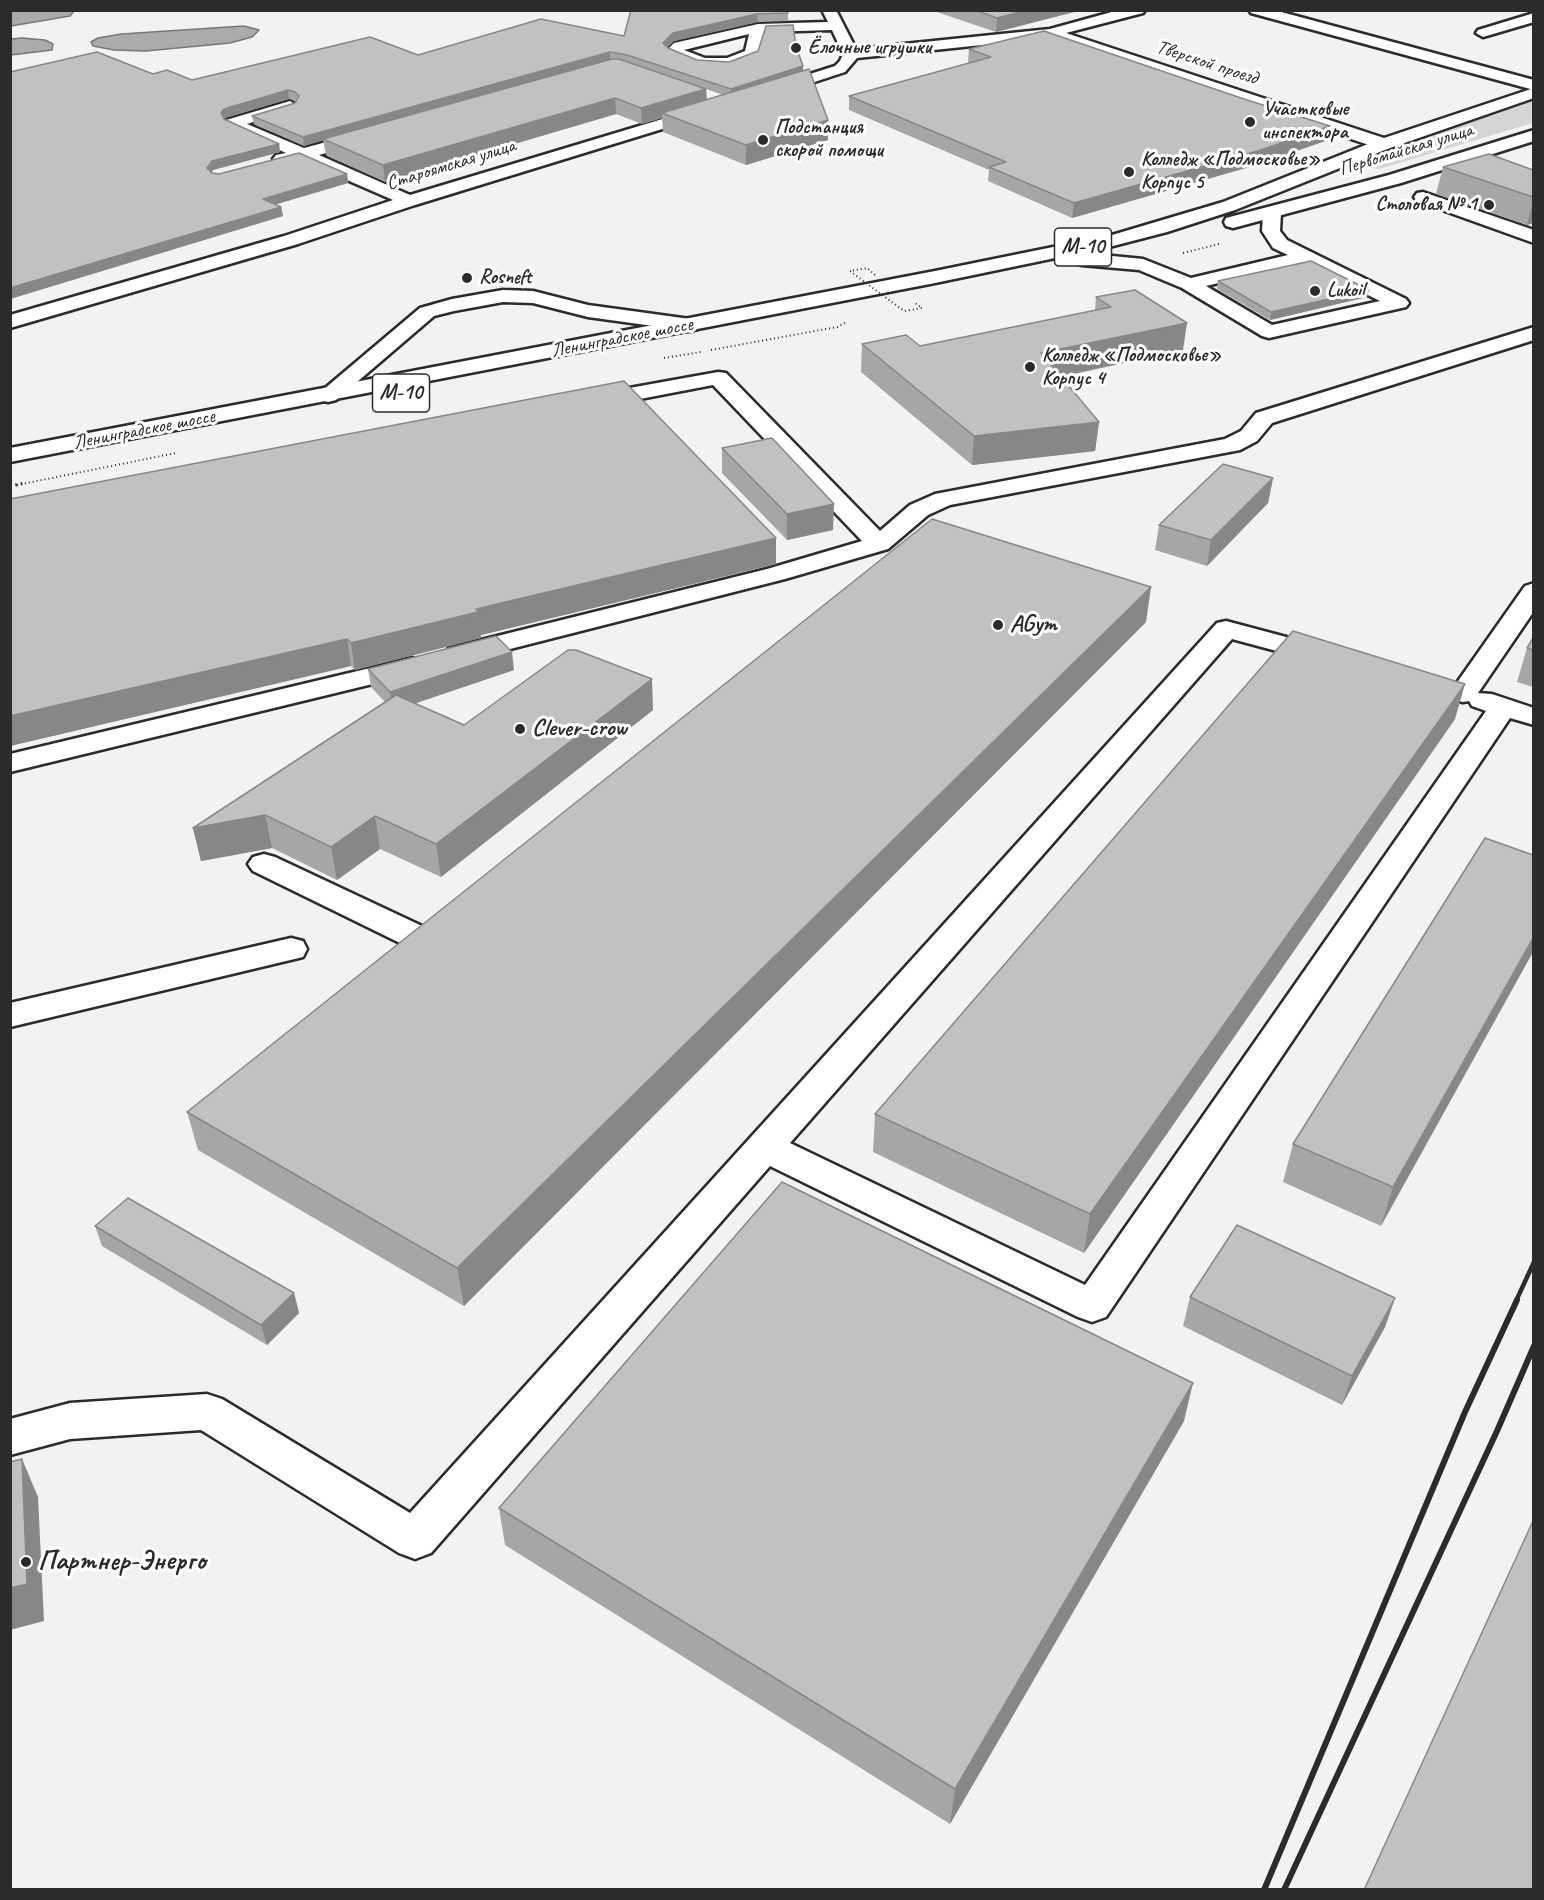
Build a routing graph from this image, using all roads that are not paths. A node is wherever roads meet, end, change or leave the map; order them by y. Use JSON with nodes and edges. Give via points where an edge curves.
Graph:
{"nodes":[{"id":1,"x":829,"y":10,"type":"edge"},
{"id":2,"x":1138,"y":10,"type":"edge"},
{"id":3,"x":1256,"y":10,"type":"edge"},
{"id":4,"x":1533,"y":17,"type":"edge"},
{"id":5,"x":837,"y":26,"type":"junction"},
{"id":6,"x":758,"y":28,"type":"junction"},
{"id":7,"x":1050,"y":33,"type":"junction"},
{"id":8,"x":1483,"y":33,"type":"dead end"},
{"id":9,"x":851,"y":54,"type":"junction"},
{"id":10,"x":1533,"y":85,"type":"edge"},
{"id":11,"x":1533,"y":93,"type":"edge"},
{"id":12,"x":750,"y":98,"type":"edge"},
{"id":13,"x":712,"y":100,"type":"edge"},
{"id":14,"x":290,"y":106,"type":"edge"},
{"id":15,"x":382,"y":131,"type":"edge"},
{"id":16,"x":1533,"y":135,"type":"edge"},
{"id":17,"x":1384,"y":144,"type":"junction"},
{"id":18,"x":303,"y":154,"type":"junction"},
{"id":19,"x":1343,"y":160,"type":"junction"},
{"id":20,"x":261,"y":165,"type":"edge"},
{"id":21,"x":1395,"y":179,"type":"junction"},
{"id":22,"x":1423,"y":197,"type":"dead end"},
{"id":23,"x":409,"y":201,"type":"junction"},
{"id":24,"x":1229,"y":206,"type":"joint"},
{"id":25,"x":1272,"y":213,"type":"junction"},
{"id":26,"x":1533,"y":237,"type":"edge"},
{"id":27,"x":1304,"y":257,"type":"junction"},
{"id":28,"x":1082,"y":259,"type":"junction"},
{"id":29,"x":1189,"y":285,"type":"junction"},
{"id":30,"x":10,"y":322,"type":"edge"},
{"id":31,"x":690,"y":325,"type":"junction"},
{"id":32,"x":1533,"y":333,"type":"edge"},
{"id":33,"x":328,"y":395,"type":"junction"},
{"id":34,"x":573,"y":405,"type":"edge"},
{"id":35,"x":10,"y":455,"type":"edge"},
{"id":36,"x":10,"y":469,"type":"edge"},
{"id":37,"x":879,"y":544,"type":"junction"},
{"id":38,"x":1533,"y":591,"type":"edge"},
{"id":39,"x":1350,"y":663,"type":"edge"},
{"id":40,"x":1384,"y":672,"type":"edge"},
{"id":41,"x":1463,"y":694,"type":"junction"},
{"id":42,"x":1518,"y":712,"type":"edge"},
{"id":43,"x":10,"y":763,"type":"edge"},
{"id":44,"x":264,"y":864,"type":"dead end"},
{"id":45,"x":410,"y":934,"type":"edge"},
{"id":46,"x":291,"y":949,"type":"dead end"},
{"id":47,"x":10,"y":1015,"type":"edge"},
{"id":48,"x":764,"y":1147,"type":"junction"},
{"id":49,"x":10,"y":1437,"type":"edge"}],
"edges":[{"from":1,"to":5,"type":"main road"},
{"from":2,"to":7,"type":"main road"},
{"from":3,"to":10,"type":"main road"},
{"from":4,"to":8,"type":"main road"},
{"from":5,"to":6,"type":"main road"},
{"from":5,"to":9,"type":"main road"},
{"from":6,"to":6,"type":"main road","via":[[679,46],[674,51],[703,63],[729,63],[752,54]]},
{"from":7,"to":9,"type":"main road"},
{"from":7,"to":17,"type":"main road","name":"Тверской проезд"},
{"from":9,"to":12,"type":"main road","via":[[840,69]]},
{"from":11,"to":17,"type":"main road","name":"Первомайская улица","number":"М-10"},
{"from":13,"to":23,"type":"main road","name":"Староямская улица"},
{"from":14,"to":18,"type":"main road","via":[[232,123]]},
{"from":15,"to":18,"type":"main road"},
{"from":16,"to":21,"type":"main road","name":"Первомайская улица","number":"М-10"},
{"from":17,"to":19,"type":"main road","name":"Первомайская улица","number":"М-10"},
{"from":18,"to":20,"type":"main road"},
{"from":18,"to":23,"type":"main road"},
{"from":19,"to":21,"type":"main road","via":[[1333,175],[1340,179]]},
{"from":19,"to":24,"type":"main road","name":"Первомайская улица","number":"М-10"},
{"from":21,"to":25,"type":"main road","name":"Первомайская улица","number":"М-10"},
{"from":22,"to":26,"type":"main road"},
{"from":23,"to":30,"type":"main road","name":"Староямская улица","via":[[291,240]]},
{"from":24,"to":31,"type":"main road","name":"Ленинградское шоссе","number":"М-10","via":[[1069,250]]},
{"from":25,"to":27,"type":"main road","via":[[1271,231],[1280,244]]},
{"from":25,"to":28,"type":"main road","name":"Первомайская улица","number":"М-10"},
{"from":27,"to":29,"type":"main road"},
{"from":27,"to":29,"type":"main road","via":[[1399,303],[1269,332]]},
{"from":28,"to":29,"type":"main road","via":[[1143,265]]},
{"from":28,"to":36,"type":"main road","name":"Ленинградское шоссе","number":"М-10"},
{"from":31,"to":33,"type":"main road","name":"Ленинградское шоссе","number":"М-10"},
{"from":31,"to":33,"type":"main road","via":[[588,311],[533,297],[503,296],[452,304],[427,312]]},
{"from":32,"to":37,"type":"main road","via":[[1264,418],[1249,436],[1232,446],[943,499],[919,510]]},
{"from":33,"to":35,"type":"main road","name":"Ленинградское шоссе","number":"М-10"},
{"from":34,"to":37,"type":"main road","via":[[639,402],[718,378]]},
{"from":37,"to":43,"type":"main road","via":[[789,560],[274,701]]},
{"from":38,"to":41,"type":"main road"},
{"from":39,"to":48,"type":"main road","via":[[1226,629]]},
{"from":40,"to":41,"type":"main road"},
{"from":41,"to":42,"type":"main road"},
{"from":42,"to":48,"type":"main road","via":[[1092,1306]]},
{"from":44,"to":45,"type":"main road"},
{"from":46,"to":47,"type":"main road"},
{"from":48,"to":49,"type":"main road","via":[[415,1539],[207,1412],[70,1421]]}]}
